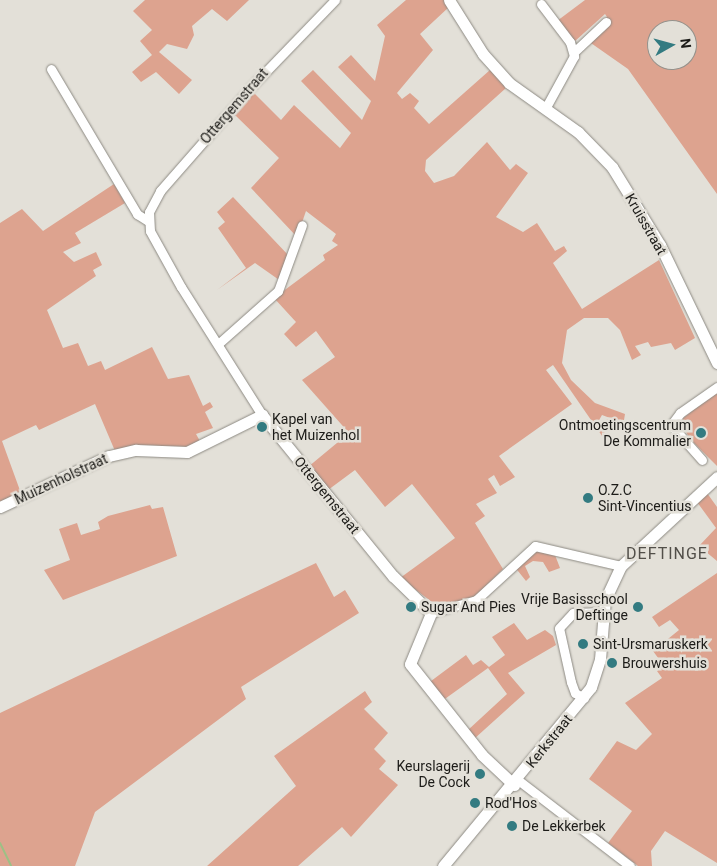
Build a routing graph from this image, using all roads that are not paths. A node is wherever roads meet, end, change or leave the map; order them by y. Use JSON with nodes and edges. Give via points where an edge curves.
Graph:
{"nodes":[{"id":1,"x":335,"y":0,"type":"edge"},
{"id":2,"x":450,"y":0,"type":"edge"},
{"id":3,"x":541,"y":4,"type":"dead end"},
{"id":4,"x":606,"y":22,"type":"dead end"},
{"id":5,"x":574,"y":52,"type":"junction"},
{"id":6,"x":51,"y":69,"type":"dead end"},
{"id":7,"x":546,"y":109,"type":"junction"},
{"id":8,"x":148,"y":222,"type":"junction"},
{"id":9,"x":302,"y":225,"type":"dead end"},
{"id":10,"x":218,"y":344,"type":"junction"},
{"id":11,"x":717,"y":363,"type":"edge"},
{"id":12,"x":717,"y":387,"type":"edge"},
{"id":13,"x":262,"y":415,"type":"junction"},
{"id":14,"x":702,"y":460,"type":"dead end"},
{"id":15,"x":717,"y":477,"type":"edge"},
{"id":16,"x":0,"y":507,"type":"edge"},
{"id":17,"x":621,"y":566,"type":"junction"},
{"id":18,"x":603,"y":612,"type":"junction"},
{"id":19,"x":431,"y":613,"type":"junction"},
{"id":20,"x":584,"y":698,"type":"junction"},
{"id":21,"x":516,"y":782,"type":"junction"},
{"id":22,"x":443,"y":866,"type":"edge"},
{"id":23,"x":630,"y":866,"type":"edge"}],
"edges":[{"from":1,"to":8,"type":"street","name":"Ottergemstraat","via":[[271,65],[160,191]]},
{"from":2,"to":7,"type":"street","name":"Kruisstraat","via":[[483,54],[508,83]]},
{"from":3,"to":5,"type":"street"},
{"from":4,"to":5,"type":"street"},
{"from":5,"to":7,"type":"street"},
{"from":6,"to":8,"type":"street","name":"Ottergemstraat","via":[[137,214]]},
{"from":7,"to":11,"type":"street","name":"Kruisstraat","via":[[578,132],[612,167],[660,245]]},
{"from":8,"to":10,"type":"street","name":"Ottergemstraat","via":[[181,288]]},
{"from":9,"to":10,"type":"street","via":[[278,291]]},
{"from":10,"to":13,"type":"street","name":"Ottergemstraat"},
{"from":12,"to":14,"type":"street","via":[[680,413],[671,425]]},
{"from":13,"to":16,"type":"street","name":"Muizenholstraat","via":[[188,452],[136,450],[109,456]]},
{"from":13,"to":19,"type":"street","name":"Ottergemstraat","via":[[393,576]]},
{"from":15,"to":17,"type":"street","name":"Kerkstraat"},
{"from":17,"to":18,"type":"street","name":"Kerkstraat"},
{"from":17,"to":19,"type":"street","via":[[536,546],[476,600]]},
{"from":18,"to":20,"type":"street","name":"Kerkstraat","via":[[600,659]]},
{"from":18,"to":20,"type":"street","via":[[573,613],[559,628],[571,682],[575,693]]},
{"from":19,"to":21,"type":"street","via":[[410,664],[482,755]]},
{"from":20,"to":21,"type":"street","name":"Kerkstraat"},
{"from":21,"to":22,"type":"street","name":"Kerkstraat"},
{"from":21,"to":23,"type":"street"}]}
